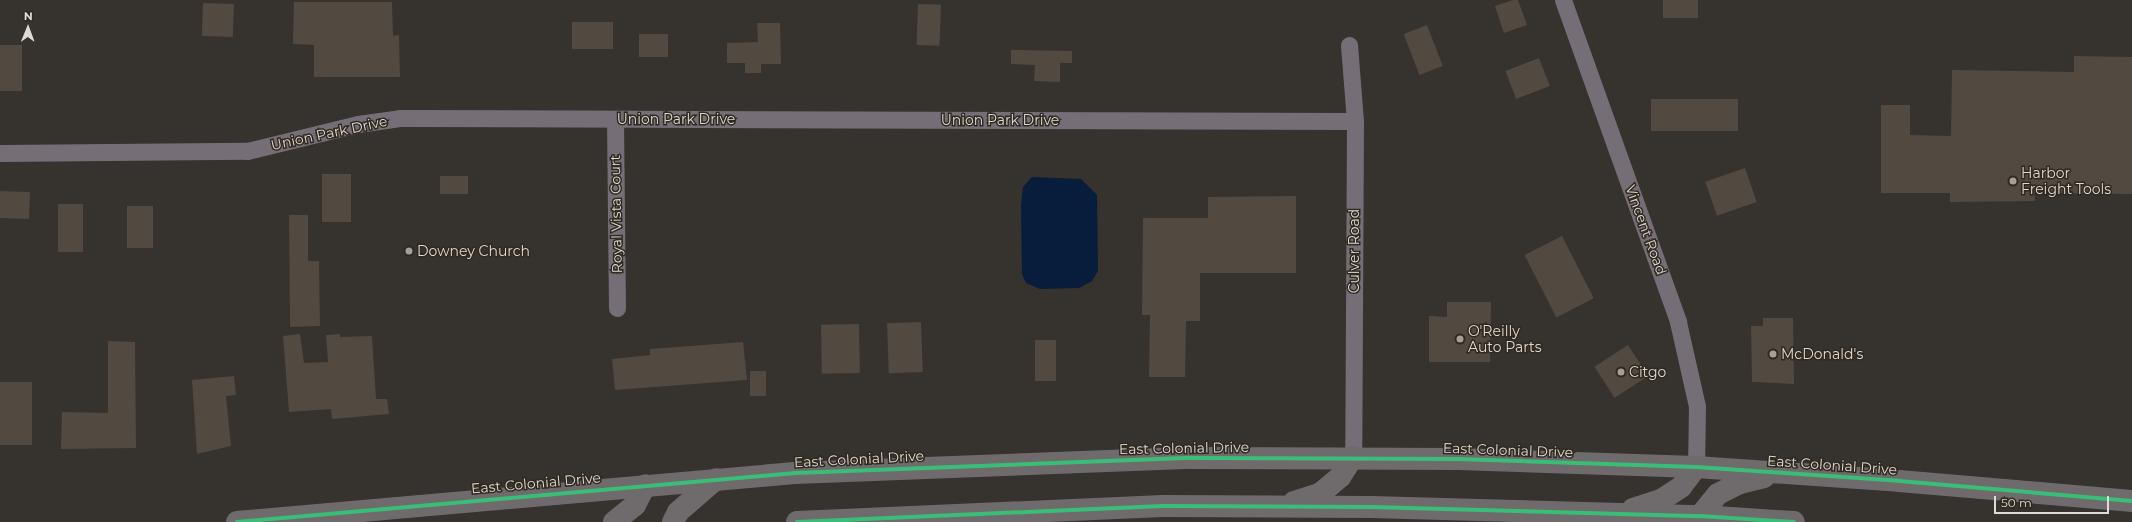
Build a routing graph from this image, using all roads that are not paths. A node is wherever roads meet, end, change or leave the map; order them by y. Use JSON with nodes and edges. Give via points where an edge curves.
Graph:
{"nodes":[{"id":1,"x":1563,"y":0,"type":"edge"},
{"id":2,"x":1349,"y":45,"type":"dead end"},
{"id":3,"x":615,"y":119,"type":"junction"},
{"id":4,"x":1355,"y":121,"type":"junction"},
{"id":5,"x":0,"y":153,"type":"edge"},
{"id":6,"x":617,"y":308,"type":"dead end"},
{"id":7,"x":1353,"y":457,"type":"junction"},
{"id":8,"x":1696,"y":467,"type":"junction"},
{"id":9,"x":1779,"y":473,"type":"junction"},
{"id":10,"x":716,"y":479,"type":"junction"},
{"id":11,"x":645,"y":485,"type":"junction"},
{"id":12,"x":2132,"y":501,"type":"edge"},
{"id":13,"x":1280,"y":507,"type":"junction"},
{"id":14,"x":1614,"y":514,"type":"junction"},
{"id":15,"x":1371,"y":515,"type":"edge"},
{"id":16,"x":1700,"y":516,"type":"junction"},
{"id":17,"x":236,"y":522,"type":"edge"},
{"id":18,"x":614,"y":522,"type":"edge"},
{"id":19,"x":673,"y":522,"type":"edge"},
{"id":20,"x":797,"y":522,"type":"edge"},
{"id":21,"x":1794,"y":522,"type":"edge"}],
"edges":[{"from":1,"to":8,"type":"street","name":"Vincent Road","via":[[1684,344],[1697,406]]},
{"from":2,"to":4,"type":"street","name":"Culver Road"},
{"from":3,"to":4,"type":"street","name":"Union Park Drive"},
{"from":3,"to":5,"type":"street","name":"Union Park Drive","via":[[400,118],[358,124],[246,151]]},
{"from":3,"to":6,"type":"street","name":"Royal Vista Court"},
{"from":4,"to":7,"type":"street","name":"Culver Road"},
{"from":7,"to":8,"type":"highway","name":"East Colonial Drive"},
{"from":7,"to":10,"type":"highway","name":"East Colonial Drive","via":[[1051,461]]},
{"from":7,"to":13,"type":"highway","via":[[1340,477],[1321,493]]},
{"from":8,"to":9,"type":"highway","name":"East Colonial Drive"},
{"from":8,"to":14,"type":"highway","via":[[1681,487],[1662,500]]},
{"from":9,"to":12,"type":"highway","name":"East Colonial Drive"},
{"from":9,"to":16,"type":"highway","via":[[1740,483],[1718,494]]},
{"from":10,"to":11,"type":"highway","name":"East Colonial Drive"},
{"from":10,"to":19,"type":"highway","via":[[678,512]]},
{"from":11,"to":17,"type":"highway","name":"East Colonial Drive"},
{"from":11,"to":18,"type":"highway","via":[[635,505]]},
{"from":13,"to":15,"type":"highway"},
{"from":13,"to":20,"type":"highway","via":[[1111,508]]},
{"from":14,"to":15,"type":"highway"},
{"from":14,"to":16,"type":"highway"},
{"from":16,"to":21,"type":"highway"}]}
